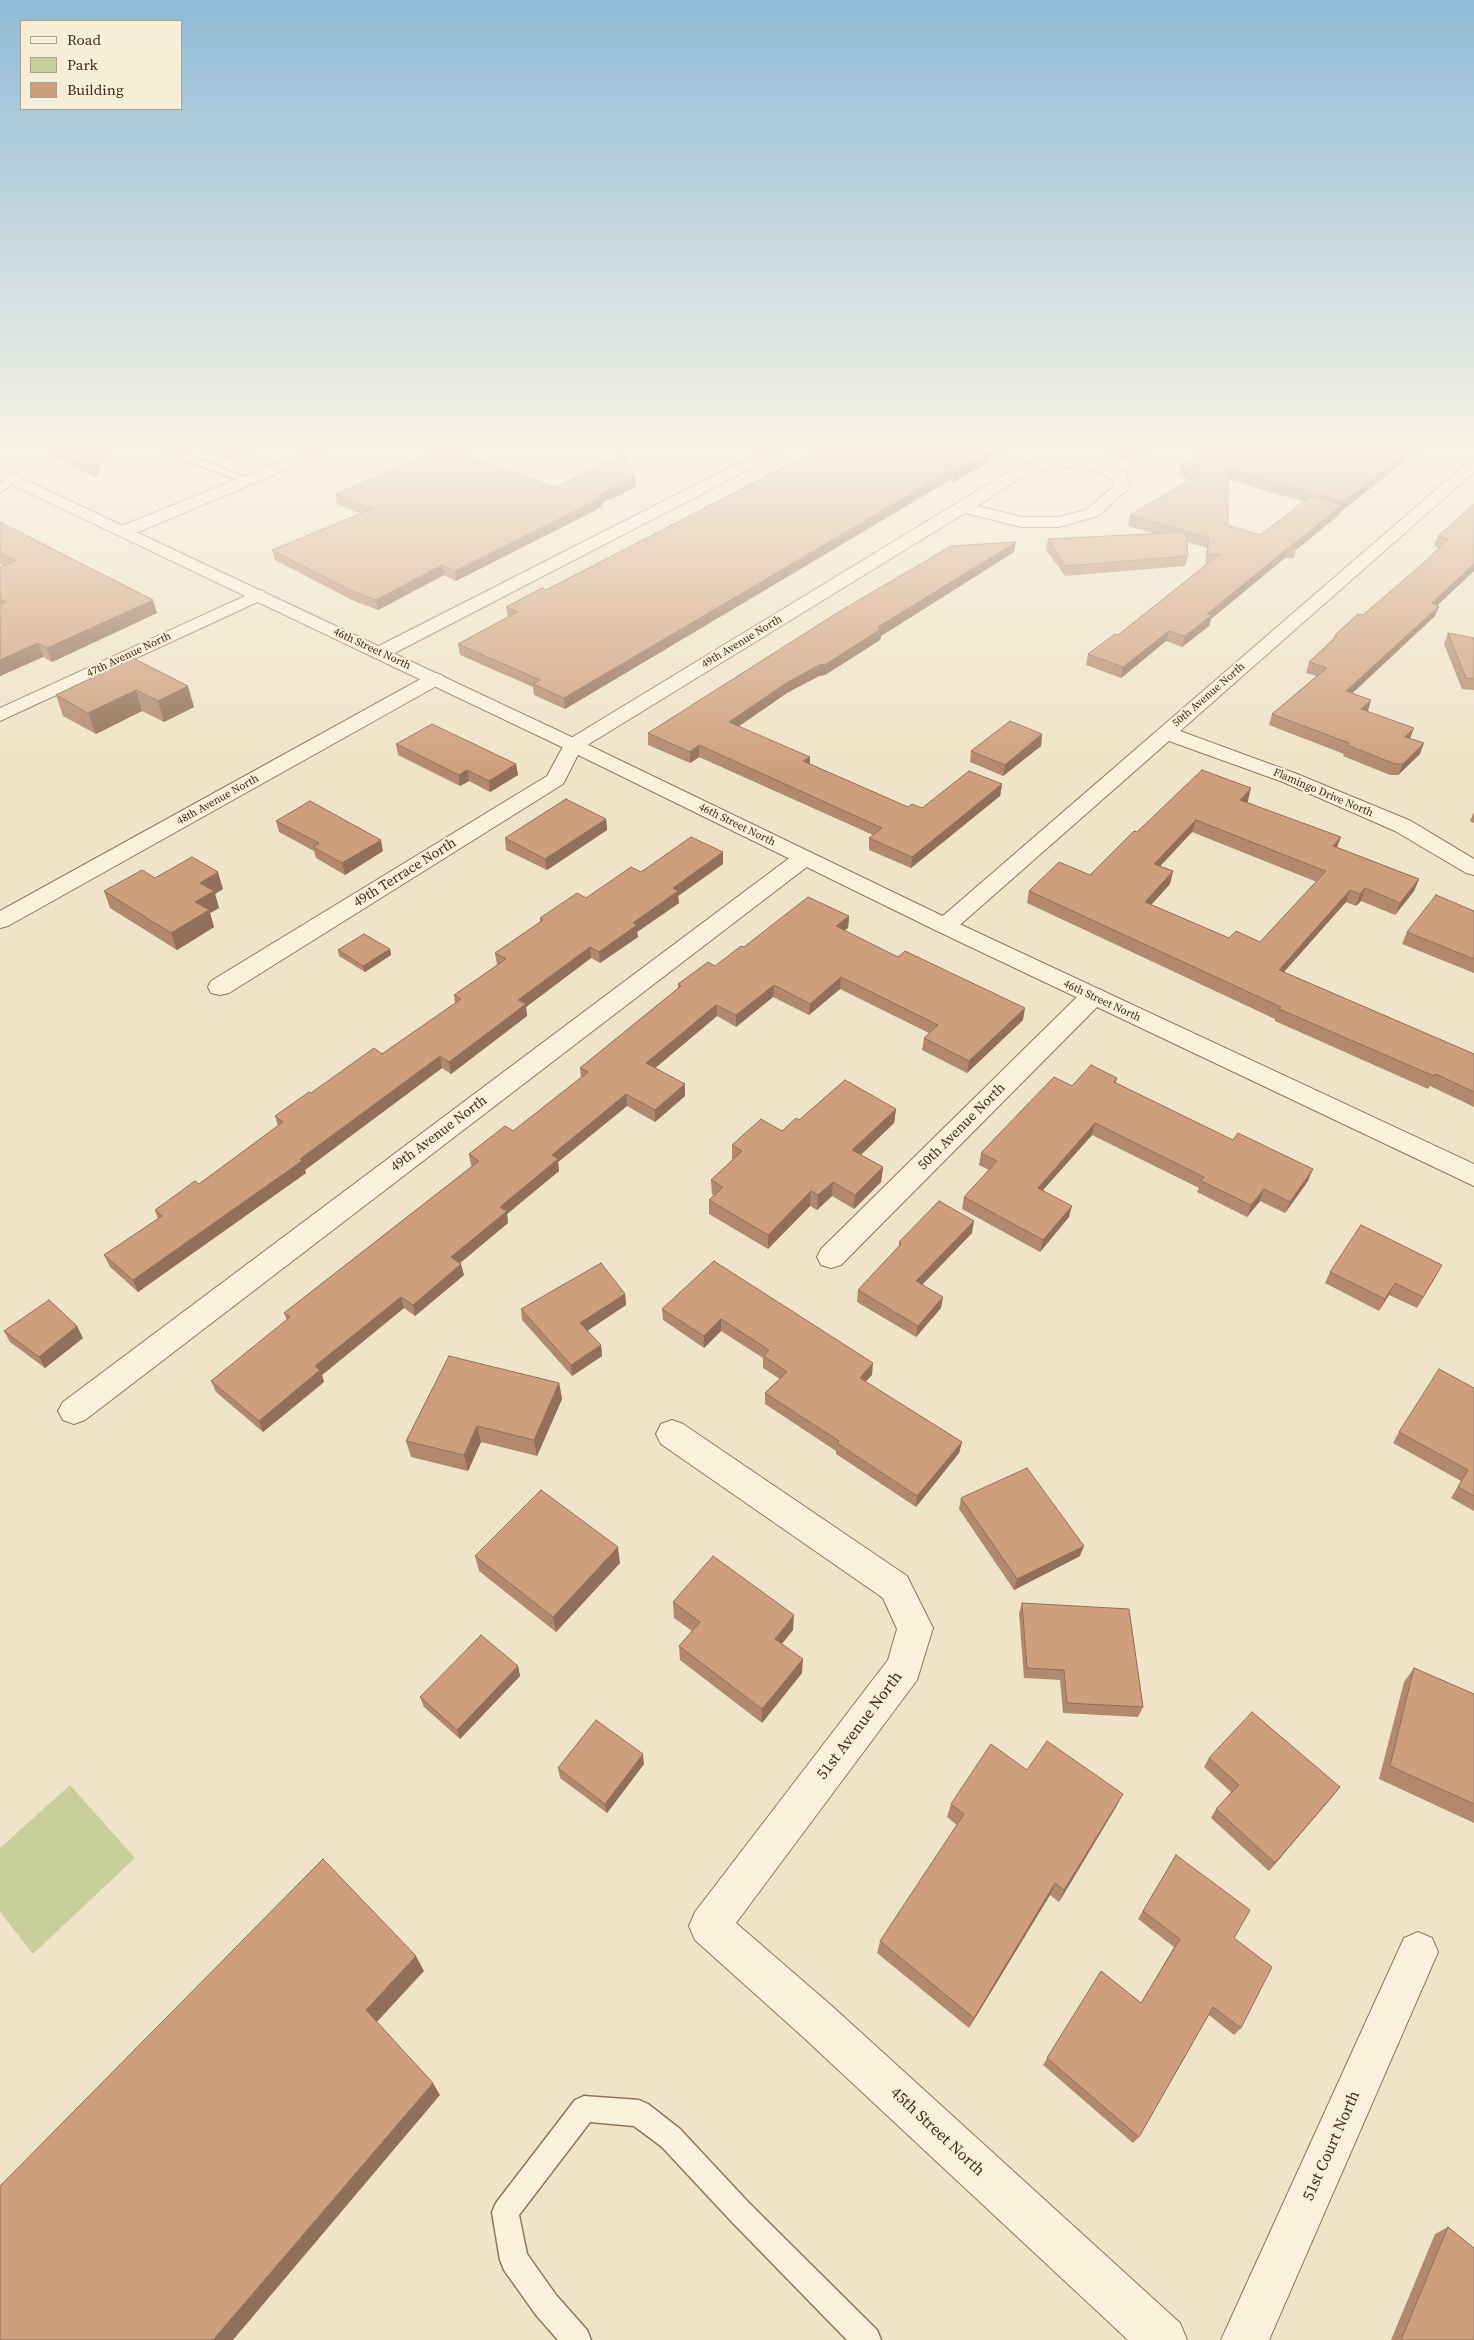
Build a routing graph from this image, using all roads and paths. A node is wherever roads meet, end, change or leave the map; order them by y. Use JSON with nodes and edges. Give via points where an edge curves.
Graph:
{"nodes":[{"id":1,"x":173,"y":554,"type":"edge"},
{"id":2,"x":572,"y":554,"type":"edge"},
{"id":3,"x":887,"y":554,"type":"edge"},
{"id":4,"x":1370,"y":554,"type":"edge"},
{"id":5,"x":258,"y":595,"type":"junction"},
{"id":6,"x":380,"y":653,"type":"junction"},
{"id":7,"x":435,"y":679,"type":"junction"},
{"id":8,"x":0,"y":715,"type":"edge"},
{"id":9,"x":1165,"y":733,"type":"junction"},
{"id":10,"x":573,"y":745,"type":"junction"},
{"id":11,"x":804,"y":858,"type":"junction"},
{"id":12,"x":1474,"y":868,"type":"edge"},
{"id":13,"x":0,"y":921,"type":"edge"},
{"id":14,"x":945,"y":926,"type":"junction"},
{"id":15,"x":220,"y":987,"type":"dead end"},
{"id":16,"x":1093,"y":996,"type":"junction"},
{"id":17,"x":1474,"y":1176,"type":"edge"},
{"id":18,"x":831,"y":1257,"type":"dead end"},
{"id":19,"x":74,"y":1411,"type":"dead end"},
{"id":20,"x":672,"y":1434,"type":"dead end"},
{"id":21,"x":710,"y":1926,"type":"joint"},
{"id":22,"x":1418,"y":1952,"type":"dead end"},
{"id":23,"x":577,"y":2340,"type":"edge"},
{"id":24,"x":867,"y":2340,"type":"edge"},
{"id":25,"x":1162,"y":2340,"type":"edge"},
{"id":26,"x":1245,"y":2340,"type":"edge"}],
"edges":[{"from":1,"to":5,"type":"street","name":"46th Street North"},
{"from":2,"to":6,"type":"street"},
{"from":3,"to":10,"type":"street","name":"49th Avenue North"},
{"from":4,"to":9,"type":"street","name":"50th Avenue North"},
{"from":5,"to":6,"type":"street","name":"46th Street North"},
{"from":5,"to":8,"type":"street","name":"47th Avenue North"},
{"from":6,"to":7,"type":"street","name":"46th Street North"},
{"from":7,"to":10,"type":"street","name":"46th Street North"},
{"from":7,"to":13,"type":"street","name":"48th Avenue North"},
{"from":9,"to":12,"type":"street","name":"Flamingo Drive North","via":[[1290,778],[1403,826]]},
{"from":9,"to":14,"type":"street","name":"50th Avenue North"},
{"from":10,"to":11,"type":"street","name":"46th Street North"},
{"from":10,"to":15,"type":"street","name":"49th Terrace North","via":[[556,780]]},
{"from":11,"to":14,"type":"street","name":"46th Street North"},
{"from":11,"to":19,"type":"street","name":"49th Avenue North"},
{"from":14,"to":16,"type":"street","name":"46th Street North"},
{"from":16,"to":17,"type":"street","name":"46th Street North"},
{"from":16,"to":18,"type":"street","name":"50th Avenue North"},
{"from":20,"to":21,"type":"street","name":"51st Avenue North","via":[[895,1587],[915,1628],[904,1668]]},
{"from":21,"to":25,"type":"street","name":"45th Street North"},
{"from":22,"to":26,"type":"street","name":"51st Court North"},
{"from":23,"to":24,"type":"lane","via":[[546,2305],[514,2260],[505,2212],[584,2109],[639,2113],[672,2138]]}]}
